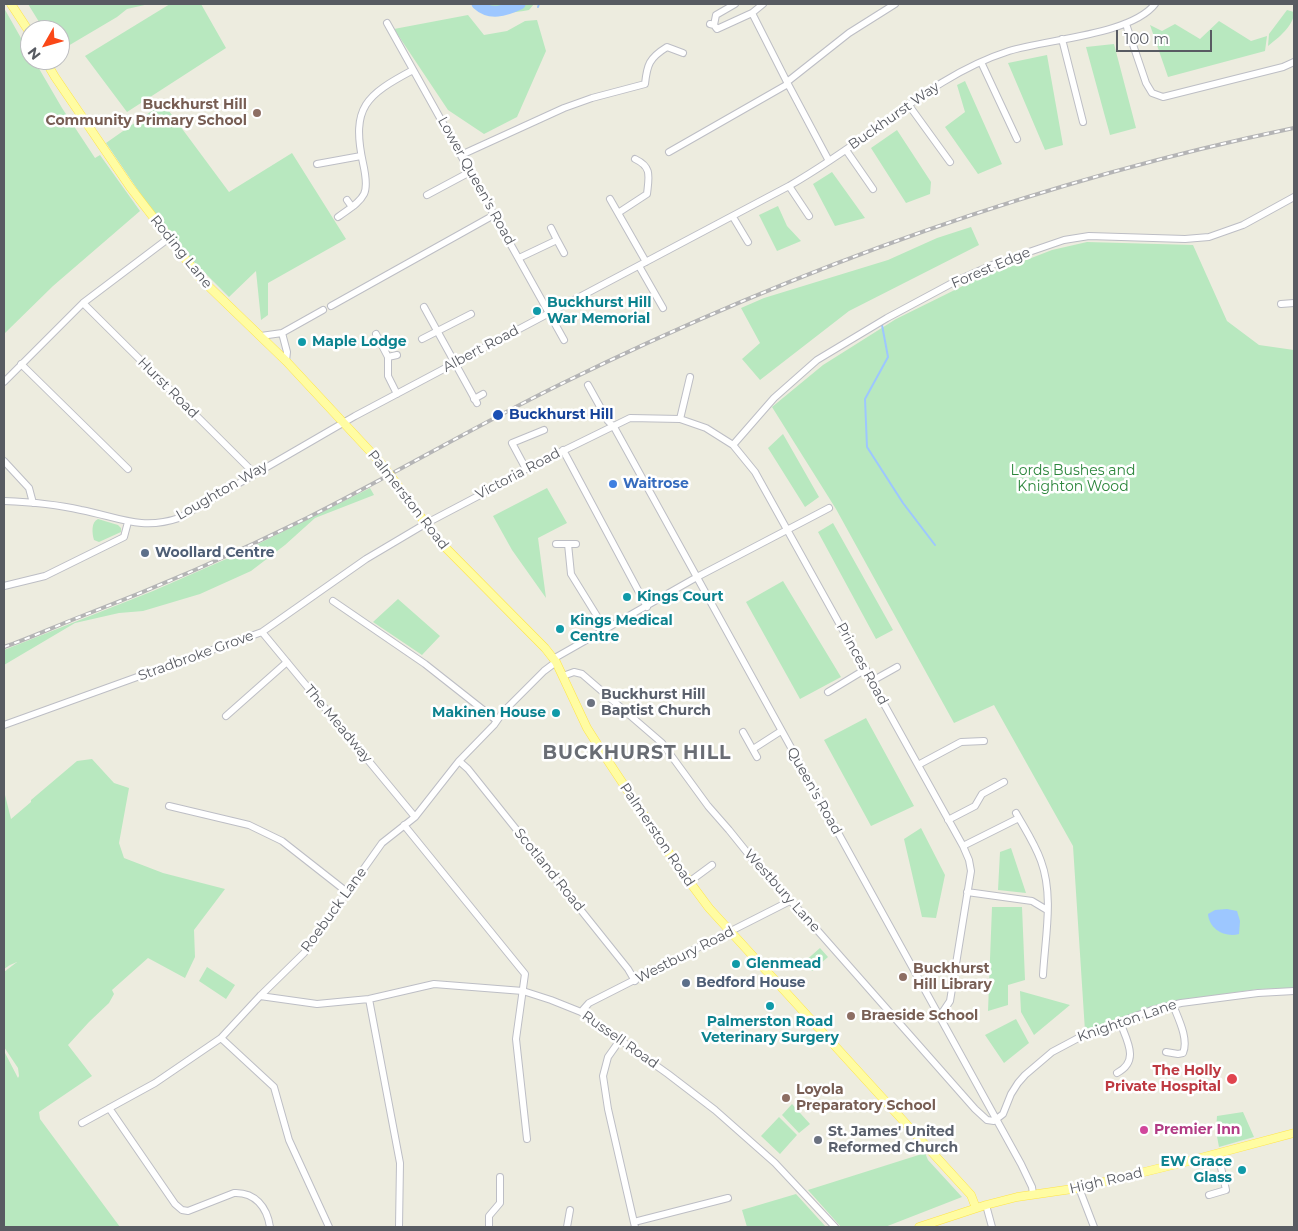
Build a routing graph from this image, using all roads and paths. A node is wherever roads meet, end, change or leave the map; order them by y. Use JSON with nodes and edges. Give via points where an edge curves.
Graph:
{"nodes":[{"id":1,"x":11,"y":4,"type":"edge"},
{"id":2,"x":735,"y":4,"type":"edge"},
{"id":3,"x":764,"y":4,"type":"edge"},
{"id":4,"x":895,"y":4,"type":"edge"},
{"id":5,"x":1155,"y":4,"type":"edge"},
{"id":6,"x":752,"y":13,"type":"junction"},
{"id":7,"x":21,"y":20,"type":"edge"},
{"id":8,"x":387,"y":23,"type":"dead end"},
{"id":9,"x":1126,"y":24,"type":"junction"},
{"id":10,"x":1062,"y":39,"type":"junction"},
{"id":11,"x":683,"y":53,"type":"dead end"},
{"id":12,"x":981,"y":62,"type":"junction"},
{"id":13,"x":1294,"y":62,"type":"edge"},
{"id":14,"x":50,"y":70,"type":"edge"},
{"id":15,"x":413,"y":70,"type":"junction"},
{"id":16,"x":787,"y":83,"type":"junction"},
{"id":17,"x":908,"y":104,"type":"junction"},
{"id":18,"x":1083,"y":122,"type":"dead end"},
{"id":19,"x":1017,"y":139,"type":"dead end"},
{"id":20,"x":846,"y":150,"type":"junction"},
{"id":21,"x":669,"y":152,"type":"dead end"},
{"id":22,"x":461,"y":155,"type":"junction"},
{"id":23,"x":361,"y":156,"type":"junction"},
{"id":24,"x":635,"y":159,"type":"dead end"},
{"id":25,"x":829,"y":161,"type":"junction"},
{"id":26,"x":950,"y":162,"type":"dead end"},
{"id":27,"x":317,"y":164,"type":"dead end"},
{"id":28,"x":470,"y":172,"type":"junction"},
{"id":29,"x":789,"y":186,"type":"junction"},
{"id":30,"x":873,"y":189,"type":"dead end"},
{"id":31,"x":427,"y":195,"type":"dead end"},
{"id":32,"x":1294,"y":197,"type":"edge"},
{"id":33,"x":610,"y":199,"type":"dead end"},
{"id":34,"x":347,"y":200,"type":"dead end"},
{"id":35,"x":352,"y":207,"type":"junction"},
{"id":36,"x":618,"y":213,"type":"junction"},
{"id":37,"x":494,"y":215,"type":"junction"},
{"id":38,"x":809,"y":216,"type":"dead end"},
{"id":39,"x":338,"y":217,"type":"dead end"},
{"id":40,"x":734,"y":217,"type":"junction"},
{"id":41,"x":551,"y":228,"type":"dead end"},
{"id":42,"x":169,"y":238,"type":"junction"},
{"id":43,"x":557,"y":240,"type":"junction"},
{"id":44,"x":748,"y":242,"type":"dead end"},
{"id":45,"x":564,"y":253,"type":"dead end"},
{"id":46,"x":518,"y":258,"type":"junction"},
{"id":47,"x":646,"y":262,"type":"junction"},
{"id":48,"x":639,"y":266,"type":"junction"},
{"id":49,"x":83,"y":303,"type":"junction"},
{"id":50,"x":1294,"y":303,"type":"edge"},
{"id":51,"x":1281,"y":304,"type":"dead end"},
{"id":52,"x":330,"y":306,"type":"dead end"},
{"id":53,"x":424,"y":307,"type":"dead end"},
{"id":54,"x":663,"y":308,"type":"dead end"},
{"id":55,"x":323,"y":310,"type":"dead end"},
{"id":56,"x":470,"y":314,"type":"dead end"},
{"id":57,"x":550,"y":314,"type":"junction"},
{"id":58,"x":282,"y":332,"type":"junction"},
{"id":59,"x":438,"y":332,"type":"junction"},
{"id":60,"x":376,"y":334,"type":"dead end"},
{"id":61,"x":261,"y":336,"type":"junction"},
{"id":62,"x":422,"y":338,"type":"dead end"},
{"id":63,"x":564,"y":340,"type":"dead end"},
{"id":64,"x":397,"y":354,"type":"dead end"},
{"id":65,"x":388,"y":357,"type":"junction"},
{"id":66,"x":286,"y":362,"type":"junction"},
{"id":67,"x":454,"y":363,"type":"junction"},
{"id":68,"x":21,"y":364,"type":"junction"},
{"id":69,"x":690,"y":378,"type":"dead end"},
{"id":70,"x":4,"y":382,"type":"edge"},
{"id":71,"x":590,"y":388,"type":"dead end"},
{"id":72,"x":397,"y":394,"type":"junction"},
{"id":73,"x":483,"y":394,"type":"dead end"},
{"id":74,"x":680,"y":419,"type":"junction"},
{"id":75,"x":343,"y":422,"type":"junction"},
{"id":76,"x":614,"y":427,"type":"junction"},
{"id":77,"x":544,"y":430,"type":"dead end"},
{"id":78,"x":732,"y":445,"type":"junction"},
{"id":79,"x":564,"y":450,"type":"junction"},
{"id":80,"x":4,"y":461,"type":"edge"},
{"id":81,"x":526,"y":468,"type":"junction"},
{"id":82,"x":128,"y":469,"type":"dead end"},
{"id":83,"x":254,"y":473,"type":"junction"},
{"id":84,"x":4,"y":502,"type":"edge"},
{"id":85,"x":33,"y":503,"type":"junction"},
{"id":86,"x":829,"y":508,"type":"dead end"},
{"id":87,"x":128,"y":522,"type":"junction"},
{"id":88,"x":424,"y":524,"type":"junction"},
{"id":89,"x":788,"y":531,"type":"junction"},
{"id":90,"x":556,"y":544,"type":"dead end"},
{"id":91,"x":568,"y":544,"type":"junction"},
{"id":92,"x":576,"y":544,"type":"dead end"},
{"id":93,"x":697,"y":577,"type":"junction"},
{"id":94,"x":4,"y":586,"type":"edge"},
{"id":95,"x":333,"y":601,"type":"dead end"},
{"id":96,"x":647,"y":607,"type":"junction"},
{"id":97,"x":605,"y":629,"type":"junction"},
{"id":98,"x":262,"y":632,"type":"junction"},
{"id":99,"x":554,"y":660,"type":"junction"},
{"id":100,"x":287,"y":662,"type":"junction"},
{"id":101,"x":897,"y":667,"type":"dead end"},
{"id":102,"x":866,"y":669,"type":"junction"},
{"id":103,"x":563,"y":676,"type":"junction"},
{"id":104,"x":872,"y":681,"type":"junction"},
{"id":105,"x":828,"y":692,"type":"dead end"},
{"id":106,"x":226,"y":716,"type":"dead end"},
{"id":107,"x":496,"y":720,"type":"junction"},
{"id":108,"x":4,"y":725,"type":"edge"},
{"id":109,"x":781,"y":731,"type":"junction"},
{"id":110,"x":743,"y":732,"type":"dead end"},
{"id":111,"x":984,"y":740,"type":"dead end"},
{"id":112,"x":753,"y":750,"type":"junction"},
{"id":113,"x":757,"y":757,"type":"dead end"},
{"id":114,"x":459,"y":761,"type":"junction"},
{"id":115,"x":918,"y":766,"type":"junction"},
{"id":116,"x":1004,"y":782,"type":"dead end"},
{"id":117,"x":169,"y":806,"type":"dead end"},
{"id":118,"x":415,"y":816,"type":"junction"},
{"id":119,"x":948,"y":820,"type":"junction"},
{"id":120,"x":404,"y":825,"type":"junction"},
{"id":121,"x":963,"y":846,"type":"junction"},
{"id":122,"x":712,"y":865,"type":"dead end"},
{"id":123,"x":689,"y":882,"type":"junction"},
{"id":124,"x":347,"y":892,"type":"junction"},
{"id":125,"x":967,"y":892,"type":"junction"},
{"id":126,"x":790,"y":901,"type":"junction"},
{"id":127,"x":1047,"y":910,"type":"junction"},
{"id":128,"x":730,"y":932,"type":"junction"},
{"id":129,"x":1043,"y":975,"type":"dead end"},
{"id":130,"x":636,"y":981,"type":"junction"},
{"id":131,"x":523,"y":991,"type":"junction"},
{"id":132,"x":1294,"y":991,"type":"edge"},
{"id":133,"x":260,"y":996,"type":"junction"},
{"id":134,"x":369,"y":999,"type":"junction"},
{"id":135,"x":1173,"y":1004,"type":"junction"},
{"id":136,"x":580,"y":1012,"type":"junction"},
{"id":137,"x":940,"y":1016,"type":"junction"},
{"id":138,"x":1120,"y":1022,"type":"junction"},
{"id":139,"x":221,"y":1038,"type":"junction"},
{"id":140,"x":620,"y":1040,"type":"junction"},
{"id":141,"x":1166,"y":1052,"type":"dead end"},
{"id":142,"x":1116,"y":1073,"type":"dead end"},
{"id":143,"x":109,"y":1108,"type":"junction"},
{"id":144,"x":996,"y":1120,"type":"junction"},
{"id":145,"x":82,"y":1123,"type":"dead end"},
{"id":146,"x":1294,"y":1133,"type":"edge"},
{"id":147,"x":527,"y":1139,"type":"dead end"},
{"id":148,"x":1218,"y":1154,"type":"junction"},
{"id":149,"x":500,"y":1177,"type":"dead end"},
{"id":150,"x":1079,"y":1188,"type":"junction"},
{"id":151,"x":1033,"y":1194,"type":"junction"},
{"id":152,"x":1209,"y":1194,"type":"dead end"},
{"id":153,"x":728,"y":1198,"type":"dead end"},
{"id":154,"x":986,"y":1205,"type":"junction"},
{"id":155,"x":976,"y":1208,"type":"junction"},
{"id":156,"x":570,"y":1210,"type":"dead end"},
{"id":157,"x":634,"y":1224,"type":"edge"},
{"id":158,"x":270,"y":1227,"type":"edge"},
{"id":159,"x":329,"y":1227,"type":"edge"},
{"id":160,"x":399,"y":1227,"type":"edge"},
{"id":161,"x":489,"y":1227,"type":"edge"},
{"id":162,"x":567,"y":1227,"type":"edge"},
{"id":163,"x":835,"y":1227,"type":"edge"},
{"id":164,"x":919,"y":1227,"type":"edge"},
{"id":165,"x":992,"y":1227,"type":"edge"},
{"id":166,"x":1094,"y":1227,"type":"edge"}],
"edges":[{"from":1,"to":7,"type":"main road"},
{"from":2,"to":6,"type":"street","via":[[716,15],[712,24],[717,29]]},
{"from":3,"to":6,"type":"street"},
{"from":4,"to":16,"type":"street","via":[[849,33]]},
{"from":5,"to":9,"type":"street","name":"Buckhurst Way","via":[[1144,15]]},
{"from":6,"to":16,"type":"street"},
{"from":8,"to":15,"type":"street","name":"Lower Queen's Road"},
{"from":9,"to":10,"type":"street","name":"Buckhurst Way"},
{"from":9,"to":13,"type":"street","via":[[1146,83],[1152,93],[1163,97],[1283,68]]},
{"from":10,"to":12,"type":"street","name":"Buckhurst Way","via":[[1010,51]]},
{"from":10,"to":18,"type":"street"},
{"from":11,"to":22,"type":"street","via":[[667,47],[655,56],[647,67],[645,84],[564,108]]},
{"from":12,"to":17,"type":"street","name":"Buckhurst Way","via":[[940,82]]},
{"from":12,"to":19,"type":"street"},
{"from":14,"to":42,"type":"main road","name":"Roding Lane"},
{"from":15,"to":22,"type":"street","name":"Lower Queen's Road"},
{"from":15,"to":23,"type":"street","via":[[388,83],[371,97],[361,115],[358,137]]},
{"from":16,"to":21,"type":"street"},
{"from":16,"to":25,"type":"street"},
{"from":17,"to":20,"type":"street","name":"Buckhurst Way"},
{"from":17,"to":26,"type":"street"},
{"from":20,"to":25,"type":"street","name":"Buckhurst Way"},
{"from":20,"to":30,"type":"street"},
{"from":22,"to":28,"type":"street","name":"Lower Queen's Road"},
{"from":23,"to":27,"type":"street"},
{"from":23,"to":35,"type":"street","via":[[365,193]]},
{"from":24,"to":36,"type":"street","via":[[644,163],[649,173],[647,194]]},
{"from":25,"to":29,"type":"street","name":"Buckhurst Way"},
{"from":28,"to":31,"type":"street"},
{"from":28,"to":37,"type":"street","name":"Lower Queen's Road"},
{"from":29,"to":38,"type":"street"},
{"from":29,"to":40,"type":"street","name":"Buckhurst Way"},
{"from":32,"to":78,"type":"street","name":"Forest Edge","via":[[1243,225],[1209,237],[1089,236],[1064,240],[964,278],[887,318],[817,360],[774,398]]},
{"from":33,"to":36,"type":"street"},
{"from":34,"to":35,"type":"street"},
{"from":35,"to":39,"type":"street"},
{"from":36,"to":47,"type":"street"},
{"from":37,"to":46,"type":"street","name":"Lower Queen's Road"},
{"from":37,"to":52,"type":"street"},
{"from":40,"to":44,"type":"street"},
{"from":40,"to":47,"type":"street","name":"Buckhurst Way"},
{"from":41,"to":43,"type":"street"},
{"from":42,"to":49,"type":"street"},
{"from":42,"to":61,"type":"main road","name":"Roding Lane","via":[[200,278]]},
{"from":43,"to":45,"type":"street"},
{"from":43,"to":46,"type":"street"},
{"from":46,"to":57,"type":"street","name":"Lower Queen's Road"},
{"from":47,"to":48,"type":"street","name":"Albert Road"},
{"from":48,"to":54,"type":"street"},
{"from":48,"to":57,"type":"street","name":"Albert Road"},
{"from":49,"to":68,"type":"street"},
{"from":49,"to":83,"type":"street","name":"Hurst Road"},
{"from":50,"to":51,"type":"street"},
{"from":53,"to":59,"type":"street"},
{"from":55,"to":58,"type":"street"},
{"from":56,"to":59,"type":"street"},
{"from":57,"to":63,"type":"street","name":"Lower Queen's Road"},
{"from":57,"to":67,"type":"street","name":"Albert Road"},
{"from":58,"to":61,"type":"street"},
{"from":58,"to":66,"type":"street"},
{"from":59,"to":62,"type":"street"},
{"from":59,"to":67,"type":"street"},
{"from":60,"to":65,"type":"street"},
{"from":61,"to":66,"type":"main road","name":"Roding Lane"},
{"from":64,"to":65,"type":"street"},
{"from":65,"to":72,"type":"street","via":[[388,376]]},
{"from":66,"to":75,"type":"main road","name":"Roding Lane"},
{"from":67,"to":72,"type":"street","name":"Albert Road"},
{"from":67,"to":73,"type":"street","via":[[475,401]]},
{"from":68,"to":70,"type":"street"},
{"from":68,"to":82,"type":"street"},
{"from":69,"to":74,"type":"street"},
{"from":71,"to":76,"type":"street","name":"Queen's Road"},
{"from":72,"to":75,"type":"street","name":"Albert Road"},
{"from":74,"to":76,"type":"street","name":"Princes Road","via":[[630,418]]},
{"from":74,"to":78,"type":"street","name":"Princes Road","via":[[706,428]]},
{"from":75,"to":83,"type":"street","name":"Loughton Way"},
{"from":75,"to":88,"type":"main road","name":"Palmerston Road","bridge":true,"via":[[380,462]]},
{"from":76,"to":79,"type":"street","name":"Victoria Road"},
{"from":76,"to":93,"type":"street","name":"Queen's Road"},
{"from":77,"to":81,"type":"street","via":[[512,443]]},
{"from":78,"to":89,"type":"street","name":"Princes Road","via":[[755,472]]},
{"from":79,"to":81,"type":"street","name":"Victoria Road"},
{"from":79,"to":96,"type":"street"},
{"from":80,"to":85,"type":"street","via":[[29,488]]},
{"from":81,"to":88,"type":"street","name":"Victoria Road"},
{"from":83,"to":87,"type":"street","name":"Loughton Way","via":[[179,518],[163,523]]},
{"from":84,"to":85,"type":"street","name":"Loughton Way"},
{"from":85,"to":87,"type":"street","name":"Loughton Way","via":[[82,510]]},
{"from":86,"to":89,"type":"street","name":"Roebuck Lane"},
{"from":87,"to":94,"type":"street","via":[[124,537],[45,576]]},
{"from":88,"to":98,"type":"street","name":"Stradbroke Grove","via":[[366,559]]},
{"from":88,"to":99,"type":"main road","name":"Palmerston Road"},
{"from":89,"to":93,"type":"street","name":"Roebuck Lane"},
{"from":89,"to":102,"type":"street","name":"Princes Road"},
{"from":90,"to":91,"type":"street"},
{"from":91,"to":92,"type":"street"},
{"from":91,"to":97,"type":"street","via":[[571,574]]},
{"from":93,"to":96,"type":"street","name":"Roebuck Lane"},
{"from":93,"to":109,"type":"street","name":"Queen's Road"},
{"from":95,"to":107,"type":"street","via":[[425,664]]},
{"from":96,"to":97,"type":"street","name":"Roebuck Lane"},
{"from":97,"to":99,"type":"street","name":"Roebuck Lane"},
{"from":98,"to":100,"type":"street","name":"The Meadway"},
{"from":98,"to":108,"type":"street","name":"Stradbroke Grove"},
{"from":99,"to":103,"type":"main road","name":"Palmerston Road"},
{"from":99,"to":107,"type":"street","name":"Roebuck Lane"},
{"from":100,"to":106,"type":"street"},
{"from":100,"to":118,"type":"street","name":"The Meadway"},
{"from":101,"to":104,"type":"street"},
{"from":102,"to":104,"type":"street","name":"Princes Road"},
{"from":102,"to":105,"type":"street"},
{"from":103,"to":123,"type":"main road","name":"Palmerston Road","via":[[586,728]]},
{"from":103,"to":126,"type":"street","name":"Westbury Lane","via":[[574,672],[582,674],[662,743],[708,806]]},
{"from":104,"to":115,"type":"street","name":"Princes Road"},
{"from":107,"to":114,"type":"street","name":"Roebuck Lane"},
{"from":109,"to":112,"type":"street"},
{"from":109,"to":137,"type":"street","name":"Queen's Road"},
{"from":110,"to":112,"type":"street"},
{"from":111,"to":115,"type":"street","via":[[961,742]]},
{"from":112,"to":113,"type":"street"},
{"from":114,"to":118,"type":"street","name":"Roebuck Lane"},
{"from":114,"to":130,"type":"street","name":"Scotland Road"},
{"from":115,"to":119,"type":"street","name":"Princes Road"},
{"from":116,"to":119,"type":"street","via":[[982,794],[975,806]]},
{"from":117,"to":124,"type":"street","via":[[249,825],[282,841]]},
{"from":118,"to":120,"type":"street","name":"Roebuck Lane"},
{"from":119,"to":121,"type":"street","name":"Princes Road"},
{"from":120,"to":124,"type":"street","name":"Roebuck Lane","via":[[382,843]]},
{"from":120,"to":131,"type":"street","via":[[525,974]]},
{"from":121,"to":125,"type":"street","name":"Princes Road","via":[[971,871]]},
{"from":121,"to":127,"type":"street","via":[[1017,816],[1041,861],[1048,896]]},
{"from":122,"to":123,"type":"street"},
{"from":123,"to":128,"type":"main road","name":"Palmerston Road"},
{"from":124,"to":133,"type":"street","name":"Roebuck Lane","via":[[304,953]]},
{"from":125,"to":127,"type":"street","via":[[1032,902]]},
{"from":125,"to":137,"type":"street","name":"Princes Road","via":[[950,1001]]},
{"from":126,"to":128,"type":"street","name":"Westbury Road"},
{"from":126,"to":144,"type":"street","name":"Westbury Lane","via":[[975,1109],[987,1120]]},
{"from":127,"to":129,"type":"street"},
{"from":128,"to":130,"type":"street","name":"Westbury Road"},
{"from":128,"to":155,"type":"main road","name":"Palmerston Road","via":[[971,1196]]},
{"from":130,"to":136,"type":"street","name":"Westbury Road","via":[[589,1003]]},
{"from":131,"to":134,"type":"street","name":"Russell Road","via":[[434,984]]},
{"from":131,"to":136,"type":"street","name":"Russell Road"},
{"from":131,"to":147,"type":"street","via":[[516,1039]]},
{"from":132,"to":135,"type":"street","name":"Knighton Lane"},
{"from":133,"to":134,"type":"street","name":"Russell Road","via":[[317,1004]]},
{"from":133,"to":139,"type":"street","name":"Roebuck Lane"},
{"from":134,"to":160,"type":"street","via":[[400,1163]]},
{"from":135,"to":138,"type":"street","name":"Knighton Lane"},
{"from":135,"to":141,"type":"street","via":[[1185,1050],[1178,1054]]},
{"from":136,"to":140,"type":"street","name":"Russell Road"},
{"from":137,"to":144,"type":"street","name":"Queen's Road"},
{"from":138,"to":142,"type":"street","via":[[1131,1056],[1128,1064]]},
{"from":138,"to":144,"type":"street","name":"Knighton Lane","via":[[1084,1035],[1052,1052],[1018,1083],[1003,1114]]},
{"from":139,"to":143,"type":"street","name":"Roebuck Lane","via":[[176,1070]]},
{"from":139,"to":159,"type":"street","via":[[274,1087],[288,1140]]},
{"from":140,"to":157,"type":"street","via":[[608,1057],[603,1076]]},
{"from":140,"to":163,"type":"street","name":"Russell Road","via":[[735,1126],[775,1162]]},
{"from":143,"to":145,"type":"street","name":"Roebuck Lane"},
{"from":143,"to":158,"type":"street","via":[[182,1210],[188,1211],[241,1193],[260,1202]]},
{"from":144,"to":151,"type":"street","name":"Queen's Road"},
{"from":146,"to":148,"type":"main road","name":"High Road"},
{"from":148,"to":150,"type":"main road","name":"High Road"},
{"from":148,"to":152,"type":"street","via":[[1226,1190]]},
{"from":149,"to":161,"type":"street","via":[[500,1203],[489,1216]]},
{"from":150,"to":151,"type":"main road","name":"High Road"},
{"from":150,"to":166,"type":"street"},
{"from":151,"to":154,"type":"main road","name":"High Road"},
{"from":153,"to":157,"type":"street"},
{"from":154,"to":155,"type":"main road","name":"High Road"},
{"from":154,"to":165,"type":"street"},
{"from":155,"to":164,"type":"main road","name":"High Road"},
{"from":156,"to":162,"type":"street"}]}
